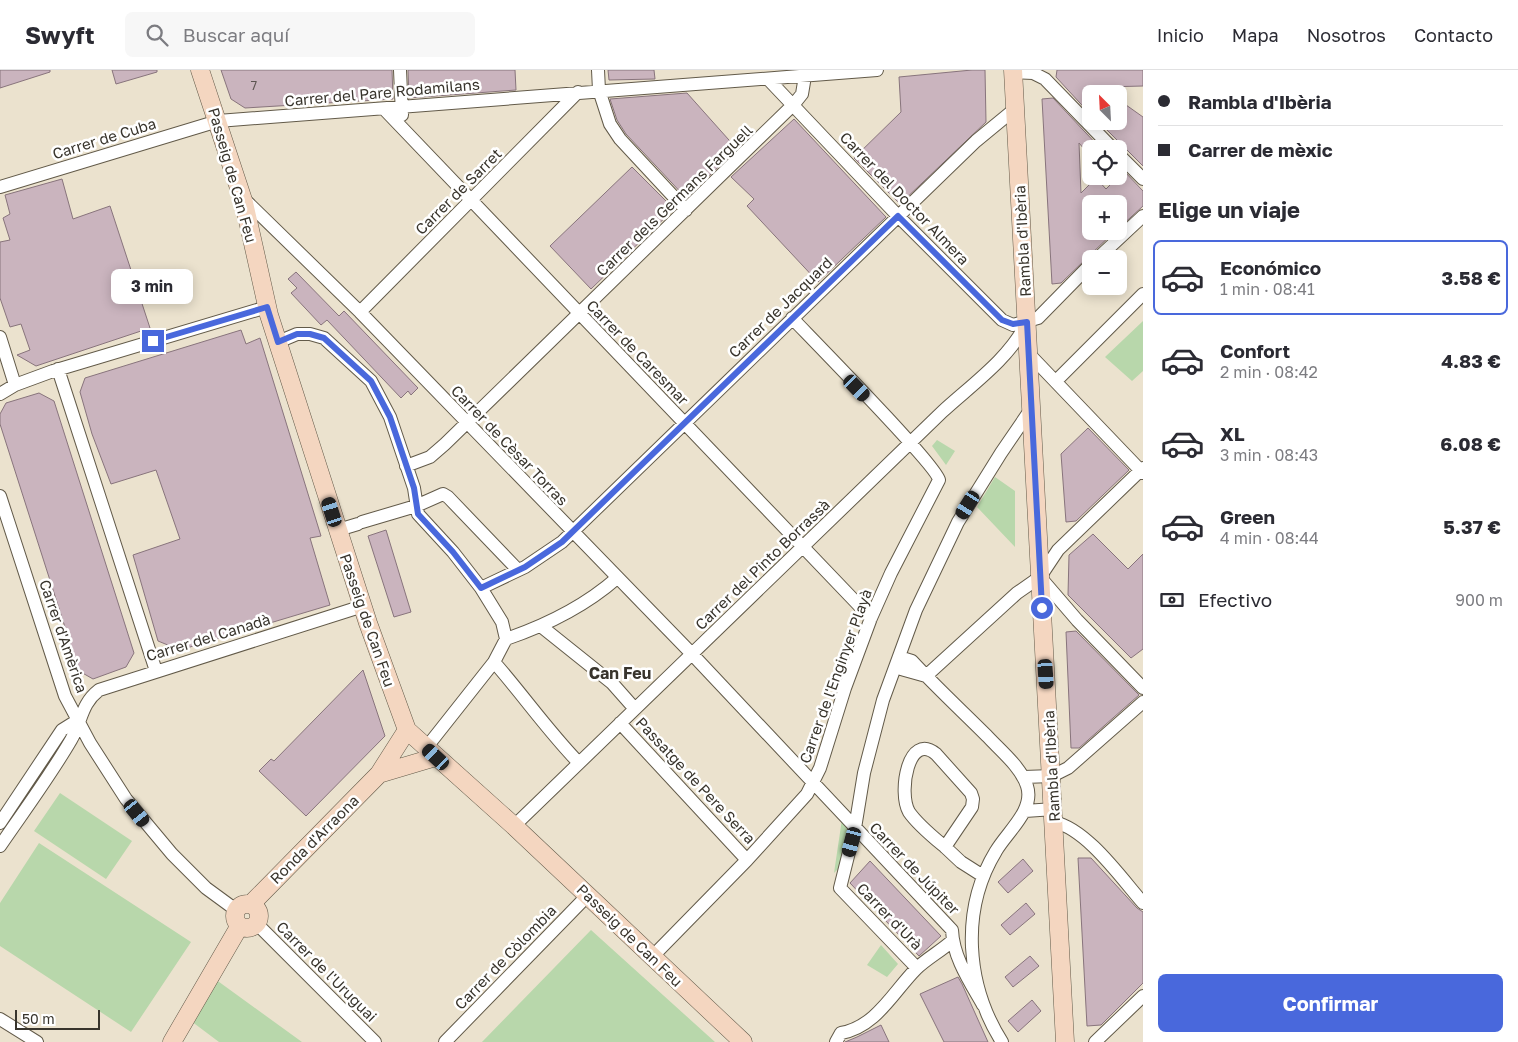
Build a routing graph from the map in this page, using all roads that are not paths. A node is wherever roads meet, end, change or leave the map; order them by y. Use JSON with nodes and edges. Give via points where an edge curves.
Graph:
{"nodes":[{"id":1,"x":200,"y":70,"type":"edge"},
{"id":2,"x":400,"y":70,"type":"edge"},
{"id":3,"x":598,"y":70,"type":"edge"},
{"id":4,"x":877,"y":70,"type":"edge"},
{"id":5,"x":1013,"y":71,"type":"edge"},
{"id":6,"x":806,"y":73,"type":"edge"},
{"id":7,"x":768,"y":79,"type":"junction"},
{"id":8,"x":599,"y":90,"type":"junction"},
{"id":9,"x":578,"y":92,"type":"junction"},
{"id":10,"x":794,"y":104,"type":"junction"},
{"id":11,"x":402,"y":107,"type":"junction"},
{"id":12,"x":384,"y":109,"type":"junction"},
{"id":13,"x":1015,"y":110,"type":"junction"},
{"id":14,"x":218,"y":121,"type":"junction"},
{"id":15,"x":404,"y":129,"type":"junction"},
{"id":16,"x":1104,"y":140,"type":"edge"},
{"id":17,"x":1127,"y":163,"type":"edge"},
{"id":18,"x":1143,"y":179,"type":"edge"},
{"id":19,"x":0,"y":187,"type":"edge"},
{"id":20,"x":242,"y":197,"type":"junction"},
{"id":21,"x":471,"y":200,"type":"junction"},
{"id":22,"x":686,"y":210,"type":"junction"},
{"id":23,"x":898,"y":216,"type":"junction"},
{"id":24,"x":1143,"y":216,"type":"edge"},
{"id":25,"x":1107,"y":250,"type":"edge"},
{"id":26,"x":1082,"y":273,"type":"edge"},
{"id":27,"x":1143,"y":294,"type":"edge"},
{"id":28,"x":267,"y":307,"type":"junction"},
{"id":29,"x":360,"y":312,"type":"junction"},
{"id":30,"x":580,"y":314,"type":"junction"},
{"id":31,"x":792,"y":318,"type":"junction"},
{"id":32,"x":1027,"y":322,"type":"junction"},
{"id":33,"x":0,"y":337,"type":"edge"},
{"id":34,"x":278,"y":342,"type":"junction"},
{"id":35,"x":1029,"y":354,"type":"junction"},
{"id":36,"x":58,"y":369,"type":"junction"},
{"id":37,"x":1056,"y":381,"type":"junction"},
{"id":38,"x":15,"y":385,"type":"junction"},
{"id":39,"x":0,"y":394,"type":"edge"},
{"id":40,"x":1031,"y":409,"type":"junction"},
{"id":41,"x":466,"y":423,"type":"junction"},
{"id":42,"x":684,"y":423,"type":"junction"},
{"id":43,"x":910,"y":443,"type":"junction"},
{"id":44,"x":406,"y":466,"type":"junction"},
{"id":45,"x":1142,"y":470,"type":"edge"},
{"id":46,"x":0,"y":496,"type":"edge"},
{"id":47,"x":416,"y":506,"type":"junction"},
{"id":48,"x":338,"y":530,"type":"junction"},
{"id":49,"x":572,"y":532,"type":"junction"},
{"id":50,"x":802,"y":547,"type":"junction"},
{"id":51,"x":518,"y":570,"type":"junction"},
{"id":52,"x":1040,"y":577,"type":"junction"},
{"id":53,"x":617,"y":578,"type":"junction"},
{"id":54,"x":481,"y":588,"type":"junction"},
{"id":55,"x":363,"y":606,"type":"junction"},
{"id":56,"x":871,"y":618,"type":"junction"},
{"id":57,"x":542,"y":627,"type":"junction"},
{"id":58,"x":506,"y":639,"type":"junction"},
{"id":59,"x":692,"y":654,"type":"junction"},
{"id":60,"x":899,"y":657,"type":"junction"},
{"id":61,"x":494,"y":662,"type":"junction"},
{"id":62,"x":156,"y":670,"type":"junction"},
{"id":63,"x":926,"y":676,"type":"junction"},
{"id":64,"x":1143,"y":688,"type":"edge"},
{"id":65,"x":1143,"y":702,"type":"edge"},
{"id":66,"x":635,"y":709,"type":"junction"},
{"id":67,"x":78,"y":720,"type":"junction"},
{"id":68,"x":620,"y":723,"type":"junction"},
{"id":69,"x":407,"y":730,"type":"junction"},
{"id":70,"x":431,"y":753,"type":"junction"},
{"id":71,"x":579,"y":763,"type":"junction"},
{"id":72,"x":379,"y":774,"type":"junction"},
{"id":73,"x":1052,"y":776,"type":"junction"},
{"id":74,"x":1024,"y":778,"type":"junction"},
{"id":75,"x":814,"y":783,"type":"junction"},
{"id":76,"x":1024,"y":811,"type":"junction"},
{"id":77,"x":1054,"y":816,"type":"junction"},
{"id":78,"x":0,"y":823,"type":"edge"},
{"id":79,"x":514,"y":826,"type":"junction"},
{"id":80,"x":855,"y":828,"type":"junction"},
{"id":81,"x":0,"y":846,"type":"edge"},
{"id":82,"x":945,"y":847,"type":"junction"},
{"id":83,"x":747,"y":860,"type":"junction"},
{"id":84,"x":984,"y":876,"type":"junction"},
{"id":85,"x":588,"y":895,"type":"junction"},
{"id":86,"x":1143,"y":903,"type":"edge"},
{"id":87,"x":242,"y":914,"type":"junction"},
{"id":88,"x":973,"y":918,"type":"junction"},
{"id":89,"x":257,"y":924,"type":"joint"},
{"id":90,"x":952,"y":936,"type":"junction"},
{"id":91,"x":652,"y":957,"type":"junction"},
{"id":92,"x":917,"y":968,"type":"junction"},
{"id":93,"x":1143,"y":996,"type":"edge"},
{"id":94,"x":983,"y":1005,"type":"junction"},
{"id":95,"x":0,"y":1019,"type":"edge"},
{"id":96,"x":0,"y":1030,"type":"edge"},
{"id":97,"x":22,"y":1042,"type":"edge"},
{"id":98,"x":37,"y":1042,"type":"edge"},
{"id":99,"x":172,"y":1042,"type":"edge"},
{"id":100,"x":375,"y":1042,"type":"edge"},
{"id":101,"x":446,"y":1042,"type":"edge"},
{"id":102,"x":743,"y":1042,"type":"edge"},
{"id":103,"x":836,"y":1042,"type":"edge"},
{"id":104,"x":1002,"y":1042,"type":"edge"},
{"id":105,"x":1065,"y":1042,"type":"edge"},
{"id":106,"x":1095,"y":1042,"type":"edge"}],
"edges":[{"from":1,"to":14,"type":"street","name":"Passeig de Can Feu"},
{"from":2,"to":11,"type":"street"},
{"from":3,"to":8,"type":"street"},
{"from":4,"to":6,"type":"street","name":"Carrer del Pare Rodamilans"},
{"from":5,"to":13,"type":"street","name":"Rambla d'Ibèria"},
{"from":5,"to":16,"type":"street","via":[[1033,73],[1045,79]]},
{"from":6,"to":7,"type":"street","name":"Carrer del Pare Rodamilans"},
{"from":6,"to":10,"type":"street","name":"Carrer dels Germans Farguell","via":[[802,94]]},
{"from":7,"to":8,"type":"street","name":"Carrer del Pare Rodamilans"},
{"from":7,"to":10,"type":"street","name":"Carrer del Doctor Almera"},
{"from":8,"to":9,"type":"street","name":"Carrer del Pare Rodamilans"},
{"from":8,"to":22,"type":"street","via":[[610,124],[620,139]]},
{"from":9,"to":11,"type":"street","name":"Carrer del Pare Rodamilans"},
{"from":9,"to":21,"type":"street","name":"Carrer de Sarret"},
{"from":10,"to":22,"type":"street","name":"Carrer dels Germans Farguell"},
{"from":10,"to":23,"type":"street","name":"Carrer del Doctor Almera"},
{"from":11,"to":12,"type":"street","name":"Carrer del Pare Rodamilans"},
{"from":11,"to":15,"type":"street"},
{"from":12,"to":14,"type":"street","name":"Carrer del Pare Rodamilans"},
{"from":12,"to":15,"type":"street","name":"Carrer de Caresmar"},
{"from":13,"to":23,"type":"street","name":"Carrer de Jacquard","via":[[976,141]]},
{"from":13,"to":32,"type":"street","name":"Rambla d'Ibèria"},
{"from":14,"to":19,"type":"street","name":"Carrer de Cuba"},
{"from":14,"to":20,"type":"street","name":"Passeig de Can Feu"},
{"from":15,"to":21,"type":"street","name":"Carrer de Caresmar"},
{"from":17,"to":18,"type":"street"},
{"from":20,"to":28,"type":"street","name":"Passeig de Can Feu"},
{"from":20,"to":29,"type":"street","name":"Carrer de Cèsar Torras"},
{"from":21,"to":29,"type":"street","name":"Carrer de Sarret"},
{"from":21,"to":30,"type":"street","name":"Carrer de Caresmar"},
{"from":22,"to":30,"type":"street","name":"Carrer dels Germans Farguell"},
{"from":23,"to":31,"type":"street","name":"Carrer de Jacquard"},
{"from":23,"to":32,"type":"street","name":"Carrer del Doctor Almera","via":[[1002,320],[1013,324]]},
{"from":24,"to":25,"type":"street"},
{"from":26,"to":32,"type":"street","via":[[1038,318]]},
{"from":27,"to":37,"type":"street"},
{"from":28,"to":34,"type":"street","name":"Passeig de Can Feu"},
{"from":28,"to":36,"type":"street"},
{"from":29,"to":41,"type":"street","name":"Carrer de Cèsar Torras"},
{"from":30,"to":41,"type":"street","name":"Carrer dels Germans Farguell"},
{"from":30,"to":42,"type":"street","name":"Carrer de Caresmar"},
{"from":31,"to":42,"type":"street","name":"Carrer de Jacquard"},
{"from":31,"to":43,"type":"street"},
{"from":32,"to":35,"type":"street","name":"Rambla d'Ibèria"},
{"from":32,"to":43,"type":"street","name":"Carrer del Pinto Borrassà","via":[[1015,344]]},
{"from":33,"to":38,"type":"street"},
{"from":34,"to":44,"type":"street","via":[[297,334],[324,338],[371,381],[390,417]]},
{"from":34,"to":48,"type":"street","name":"Passeig de Can Feu"},
{"from":35,"to":37,"type":"street"},
{"from":35,"to":40,"type":"street","name":"Rambla d'Ibèria"},
{"from":36,"to":38,"type":"street"},
{"from":36,"to":62,"type":"street"},
{"from":37,"to":45,"type":"street"},
{"from":38,"to":39,"type":"street"},
{"from":40,"to":52,"type":"street","name":"Rambla d'Ibèria"},
{"from":40,"to":60,"type":"street","via":[[958,522],[932,575]]},
{"from":41,"to":44,"type":"street","name":"Carrer dels Germans Farguell","via":[[430,457]]},
{"from":41,"to":49,"type":"street","name":"Carrer de Cèsar Torras"},
{"from":42,"to":49,"type":"street","name":"Carrer de Jacquard"},
{"from":42,"to":50,"type":"street","name":"Carrer de Caresmar"},
{"from":43,"to":50,"type":"street","name":"Carrer del Pinto Borrassà"},
{"from":43,"to":56,"type":"street","name":"Carrer de l'Enginyer Playà","via":[[939,476],[938,482],[890,572]]},
{"from":44,"to":47,"type":"street"},
{"from":45,"to":52,"type":"street","via":[[1058,550]]},
{"from":46,"to":67,"type":"street","name":"Carrer d'Amèrica","via":[[65,696]]},
{"from":47,"to":48,"type":"street"},
{"from":47,"to":51,"type":"street","via":[[436,495],[448,497]]},
{"from":47,"to":54,"type":"street","via":[[418,514]]},
{"from":48,"to":55,"type":"street","name":"Passeig de Can Feu"},
{"from":49,"to":51,"type":"street","name":"Carrer de Jacquard","via":[[552,551]]},
{"from":49,"to":53,"type":"street","name":"Carrer de Cèsar Torras"},
{"from":50,"to":56,"type":"street","name":"Carrer de Caresmar"},
{"from":50,"to":59,"type":"street","name":"Carrer del Pinto Borrassà"},
{"from":51,"to":54,"type":"street","name":"Carrer de Jacquard"},
{"from":52,"to":63,"type":"street","via":[[1004,604]]},
{"from":52,"to":64,"type":"street"},
{"from":52,"to":73,"type":"street","name":"Rambla d'Ibèria"},
{"from":53,"to":57,"type":"street","via":[[576,608]]},
{"from":53,"to":59,"type":"street","name":"Carrer de Cèsar Torras"},
{"from":54,"to":58,"type":"street","via":[[502,622]]},
{"from":55,"to":62,"type":"street","name":"Carrer del Canadà"},
{"from":55,"to":69,"type":"street","name":"Passeig de Can Feu"},
{"from":56,"to":75,"type":"street","name":"Carrer de l'Enginyer Playà"},
{"from":57,"to":58,"type":"street"},
{"from":57,"to":66,"type":"street","via":[[612,683]]},
{"from":58,"to":61,"type":"street"},
{"from":59,"to":66,"type":"street","name":"Carrer del Pinto Borrassà"},
{"from":59,"to":75,"type":"street","name":"Carrer de Cèsar Torras"},
{"from":60,"to":63,"type":"street","via":[[912,661]]},
{"from":60,"to":80,"type":"street","via":[[883,700],[864,773]]},
{"from":61,"to":70,"type":"street"},
{"from":61,"to":71,"type":"street"},
{"from":62,"to":67,"type":"street","name":"Carrer del Canadà","via":[[99,690],[90,698]]},
{"from":63,"to":74,"type":"street"},
{"from":65,"to":73,"type":"street","via":[[1084,756]]},
{"from":66,"to":68,"type":"street","name":"Carrer del Pinto Borrassà"},
{"from":67,"to":78,"type":"street","name":"Carrer del Canadà","via":[[62,730]]},
{"from":67,"to":81,"type":"street","name":"Carrer del Canadà","via":[[73,737]]},
{"from":67,"to":87,"type":"street","name":"Carrer d'Amèrica","via":[[126,799],[172,854],[206,888]]},
{"from":68,"to":71,"type":"street","name":"Carrer del Pinto Borrassà"},
{"from":68,"to":83,"type":"street","name":"Passatge de Pere Serra"},
{"from":69,"to":70,"type":"street","name":"Passeig de Can Feu"},
{"from":69,"to":72,"type":"street","name":"Ronda d'Arraona"},
{"from":70,"to":72,"type":"street","name":"Ronda d'Arraona"},
{"from":70,"to":79,"type":"street","name":"Passeig de Can Feu"},
{"from":71,"to":79,"type":"street","name":"Carrer del Pinto Borrassà"},
{"from":72,"to":87,"type":"street","name":"Ronda d'Arraona"},
{"from":73,"to":74,"type":"street"},
{"from":73,"to":77,"type":"street","name":"Rambla d'Ibèria"},
{"from":74,"to":76,"type":"street","via":[[1029,792]]},
{"from":75,"to":80,"type":"street","name":"Carrer de Júpiter"},
{"from":75,"to":83,"type":"street","name":"Carrer de l'Enginyer Playà"},
{"from":76,"to":77,"type":"street"},
{"from":76,"to":84,"type":"street"},
{"from":77,"to":86,"type":"street","via":[[1082,837]]},
{"from":77,"to":105,"type":"street","name":"Rambla d'Ibèria"},
{"from":79,"to":85,"type":"street","name":"Passeig de Can Feu"},
{"from":80,"to":90,"type":"street","name":"Carrer de Júpiter"},
{"from":80,"to":92,"type":"street","name":"Carrer d'Urà","via":[[840,888]]},
{"from":82,"to":82,"type":"street","via":[[972,807],[973,799],[936,754],[923,750],[916,752],[911,759],[904,781],[905,802],[914,817]]},
{"from":82,"to":84,"type":"street"},
{"from":83,"to":91,"type":"street","name":"Carrer de l'Enginyer Playà"},
{"from":84,"to":88,"type":"street"},
{"from":85,"to":91,"type":"street","name":"Passeig de Can Feu"},
{"from":85,"to":101,"type":"street","name":"Carrer de Còlombia"},
{"from":87,"to":89,"type":"street","via":[[247,929]]},
{"from":87,"to":99,"type":"street","name":"Ronda d'Arraona"},
{"from":88,"to":90,"type":"street","name":"Carrer de Júpiter"},
{"from":88,"to":94,"type":"street","via":[[972,957]]},
{"from":89,"to":100,"type":"street","name":"Carrer de l'Uruguai"},
{"from":90,"to":92,"type":"street"},
{"from":90,"to":94,"type":"street","via":[[962,966]]},
{"from":91,"to":102,"type":"street","name":"Passeig de Can Feu"},
{"from":92,"to":103,"type":"street","via":[[875,1016],[865,1024],[842,1033]]},
{"from":93,"to":106,"type":"street"},
{"from":94,"to":104,"type":"street"},
{"from":95,"to":98,"type":"street"},
{"from":96,"to":97,"type":"street"}]}
